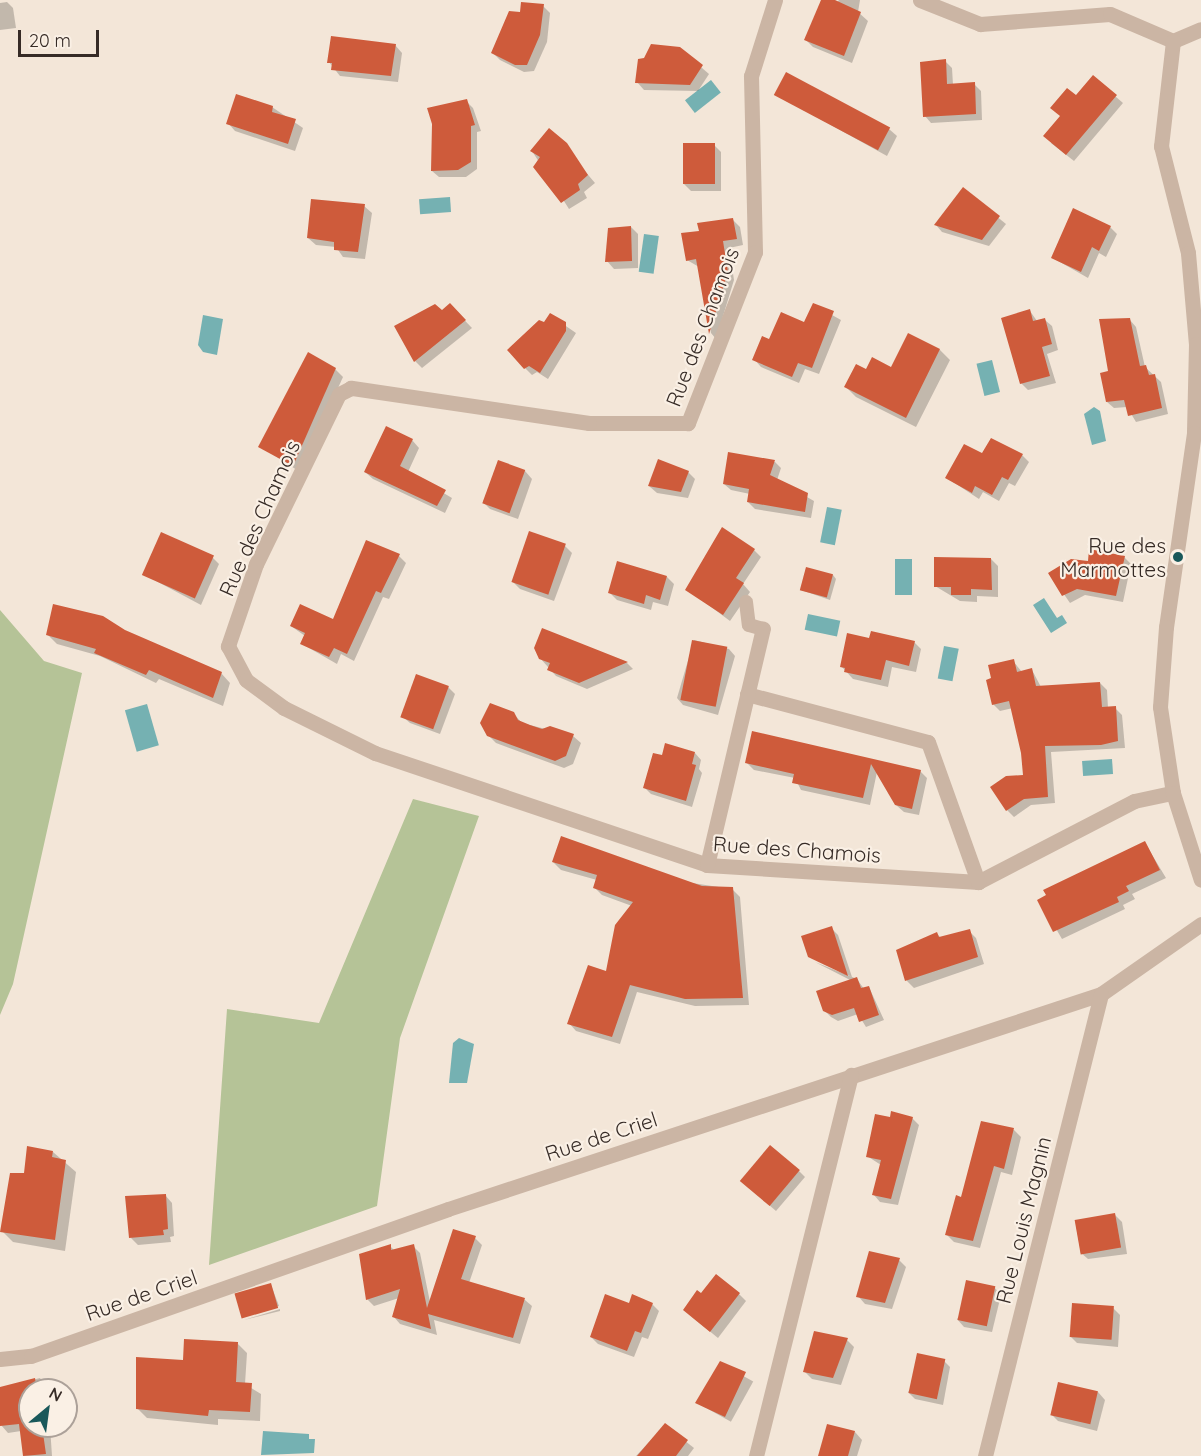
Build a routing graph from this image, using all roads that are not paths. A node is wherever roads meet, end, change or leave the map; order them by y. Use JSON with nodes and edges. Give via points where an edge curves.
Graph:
{"nodes":[{"id":1,"x":775,"y":0,"type":"edge"},
{"id":2,"x":920,"y":0,"type":"edge"},
{"id":3,"x":1201,"y":29,"type":"edge"},
{"id":4,"x":1173,"y":41,"type":"junction"},
{"id":5,"x":1197,"y":434,"type":"edge"},
{"id":6,"x":746,"y":602,"type":"dead end"},
{"id":7,"x":764,"y":628,"type":"joint"},
{"id":8,"x":747,"y":694,"type":"junction"},
{"id":9,"x":1173,"y":793,"type":"junction"},
{"id":10,"x":707,"y":865,"type":"junction"},
{"id":11,"x":1201,"y":880,"type":"edge"},
{"id":12,"x":978,"y":882,"type":"junction"},
{"id":13,"x":1201,"y":924,"type":"edge"},
{"id":14,"x":1101,"y":994,"type":"junction"},
{"id":15,"x":851,"y":1076,"type":"junction"},
{"id":16,"x":0,"y":1359,"type":"edge"},
{"id":17,"x":756,"y":1456,"type":"edge"},
{"id":18,"x":985,"y":1456,"type":"edge"}],
"edges":[{"from":1,"to":10,"type":"street","name":"Rue des Chamois","via":[[751,76],[755,252],[688,423],[589,423],[351,388],[339,394],[256,564],[228,646],[246,680],[275,701],[375,753]]},
{"from":2,"to":4,"type":"street","via":[[980,24],[1110,14]]},
{"from":3,"to":4,"type":"street"},
{"from":4,"to":5,"type":"street","via":[[1161,146],[1188,253],[1196,344]]},
{"from":5,"to":9,"type":"street","via":[[1166,627],[1160,707]]},
{"from":6,"to":7,"type":"lane","via":[[749,625]]},
{"from":7,"to":8,"type":"street"},
{"from":8,"to":10,"type":"street"},
{"from":8,"to":12,"type":"street","via":[[928,742]]},
{"from":9,"to":11,"type":"street"},
{"from":9,"to":12,"type":"street","via":[[1134,801]]},
{"from":10,"to":12,"type":"street","name":"Rue des Chamois"},
{"from":13,"to":14,"type":"street","name":"Rue de Criel"},
{"from":14,"to":15,"type":"street","name":"Rue de Criel"},
{"from":14,"to":18,"type":"street","name":"Rue Louis Magnin"},
{"from":15,"to":16,"type":"street","name":"Rue de Criel","via":[[448,1209],[31,1356]]},
{"from":15,"to":17,"type":"street"}]}
